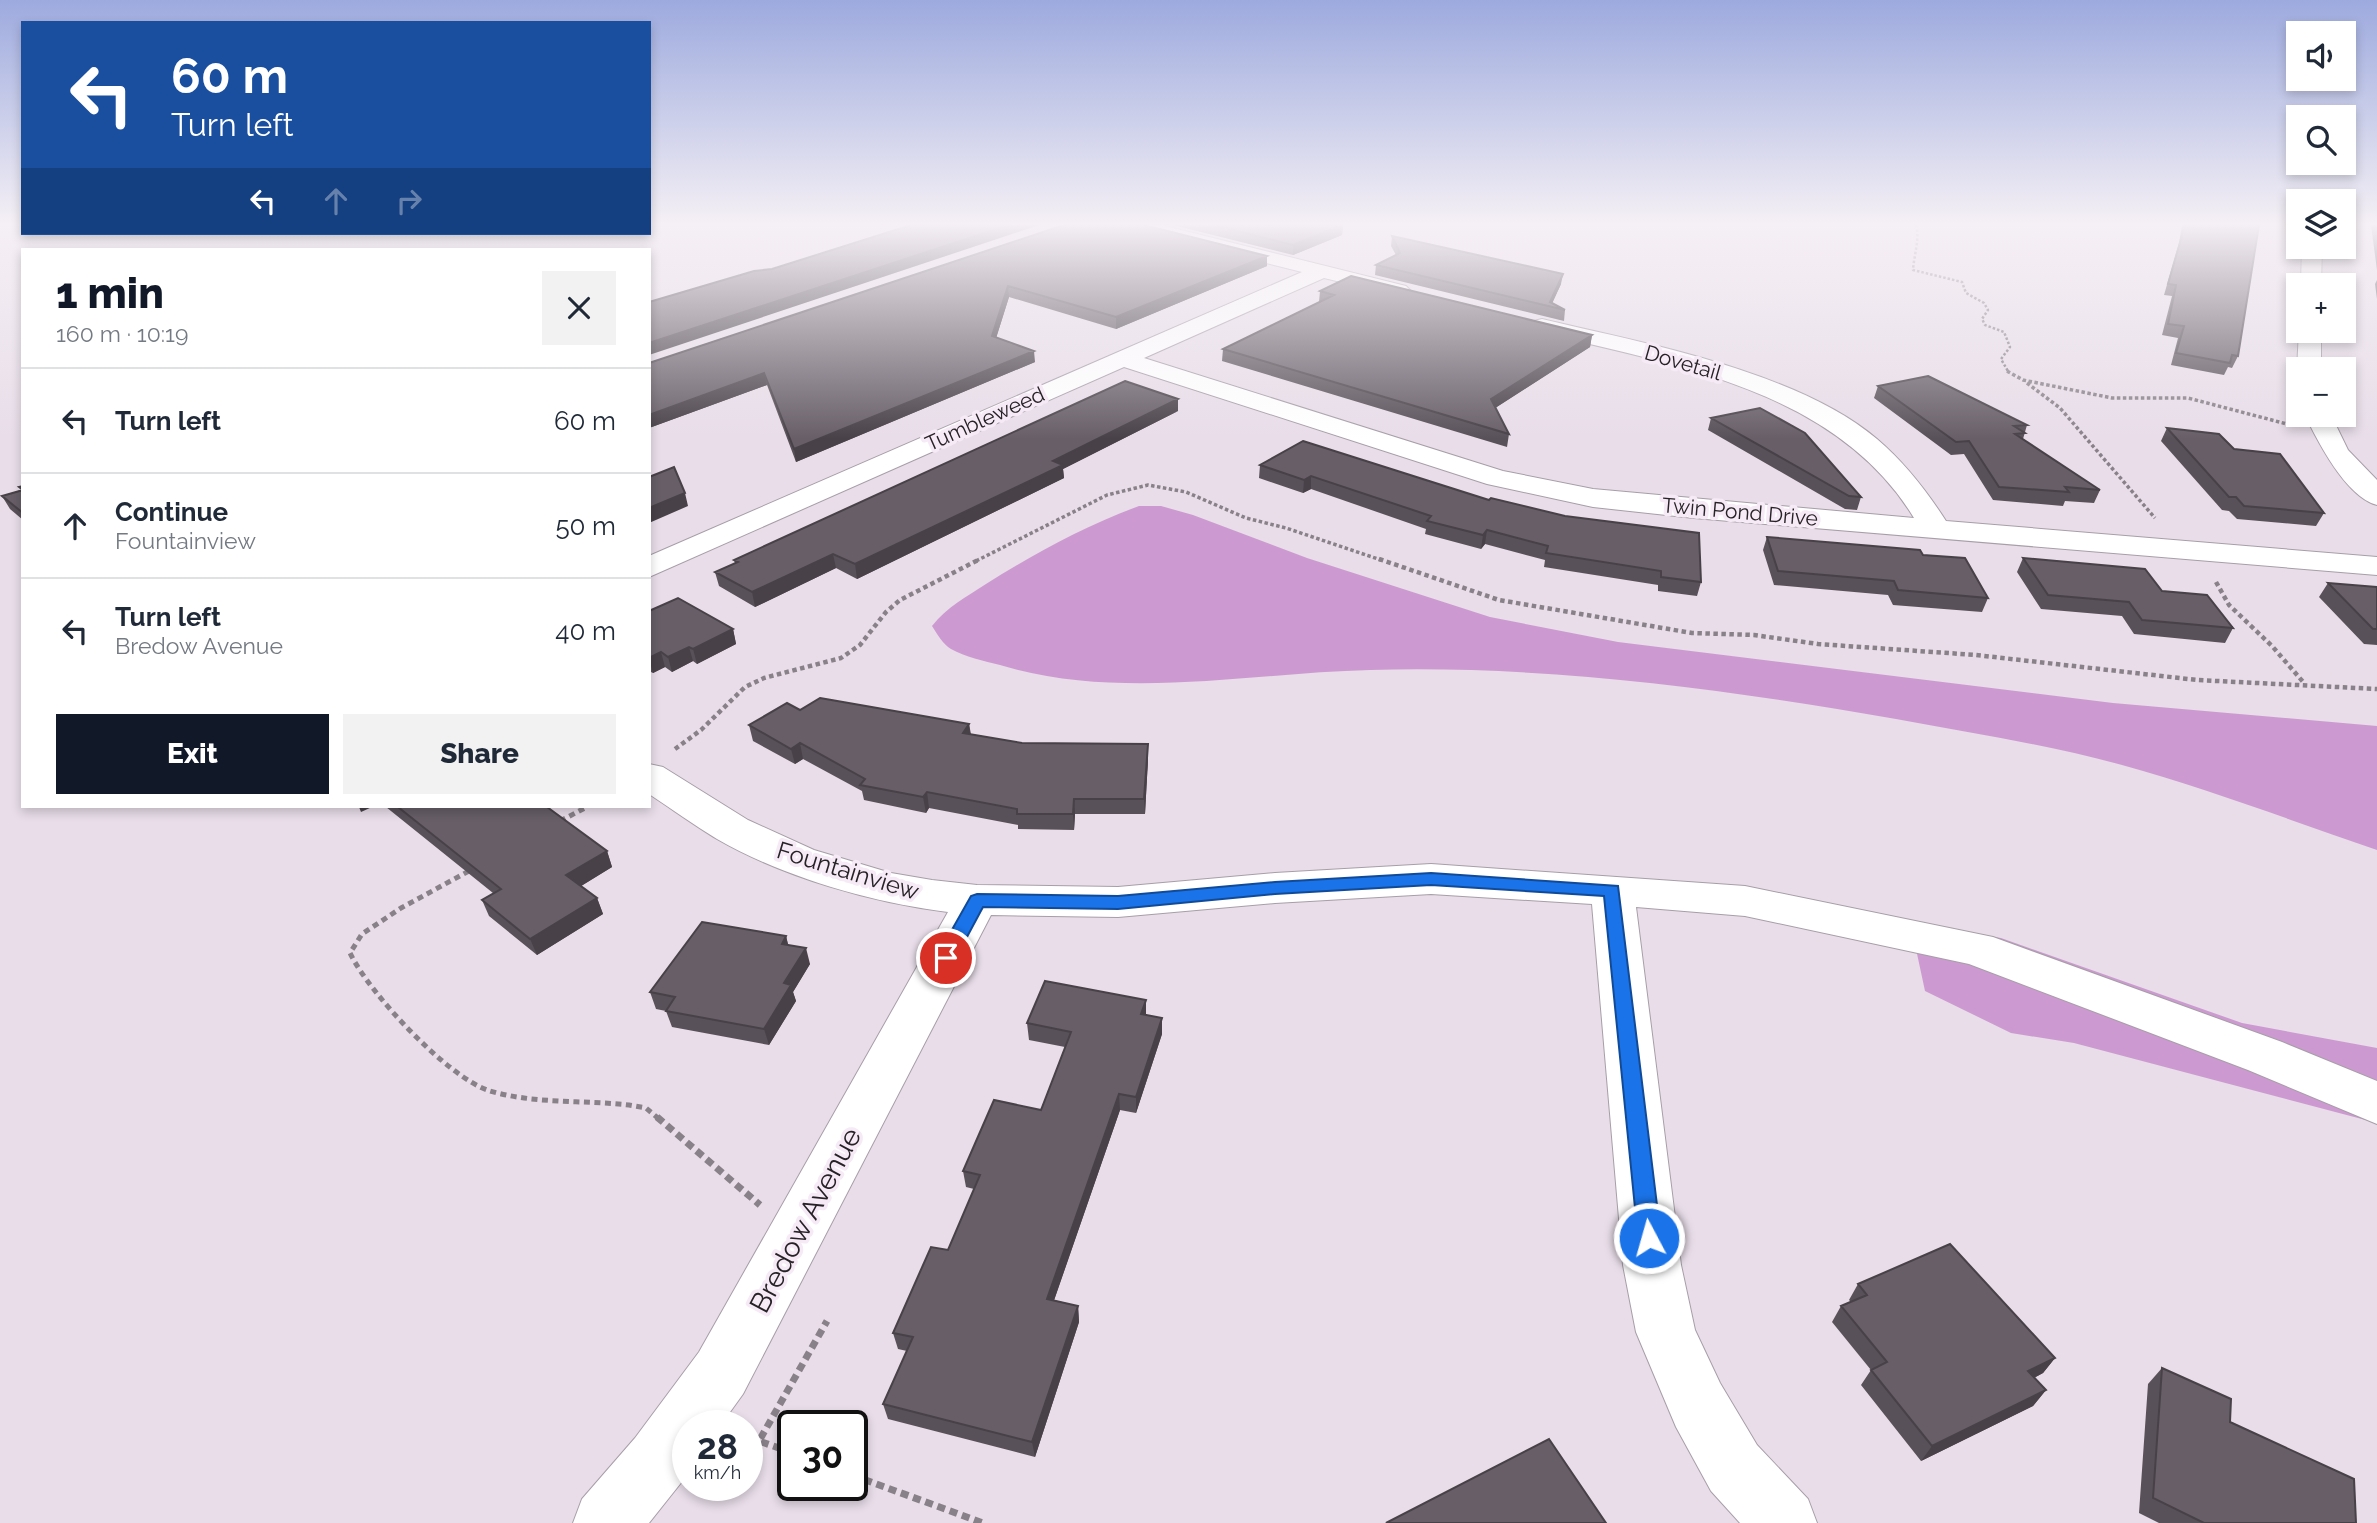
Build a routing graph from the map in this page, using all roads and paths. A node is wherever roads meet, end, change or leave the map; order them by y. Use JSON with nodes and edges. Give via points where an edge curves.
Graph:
{"nodes":[{"id":1,"x":1265,"y":296,"type":"edge"},
{"id":2,"x":1972,"y":296,"type":"edge"},
{"id":3,"x":1515,"y":319,"type":"edge"},
{"id":4,"x":1122,"y":359,"type":"junction"},
{"id":5,"x":2286,"y":422,"type":"edge"},
{"id":6,"x":2323,"y":427,"type":"edge"},
{"id":7,"x":2377,"y":496,"type":"edge"},
{"id":8,"x":1935,"y":528,"type":"junction"},
{"id":9,"x":2377,"y":566,"type":"edge"},
{"id":10,"x":651,"y":567,"type":"edge"},
{"id":11,"x":2377,"y":689,"type":"edge"},
{"id":12,"x":660,"y":764,"type":"edge"},
{"id":13,"x":585,"y":808,"type":"edge"},
{"id":14,"x":552,"y":826,"type":"edge"},
{"id":15,"x":471,"y":870,"type":"edge"},
{"id":16,"x":1612,"y":890,"type":"junction"},
{"id":17,"x":977,"y":900,"type":"junction"},
{"id":18,"x":2377,"y":1103,"type":"edge"},
{"id":19,"x":802,"y":1223,"type":"junction"},
{"id":20,"x":827,"y":1321,"type":"dead end"},
{"id":21,"x":777,"y":1447,"type":"edge"},
{"id":22,"x":868,"y":1481,"type":"edge"},
{"id":23,"x":606,"y":1523,"type":"edge"},
{"id":24,"x":983,"y":1523,"type":"edge"},
{"id":25,"x":1784,"y":1523,"type":"edge"}],
"edges":[{"from":1,"to":4,"type":"street","name":"Tumbleweed"},
{"from":2,"to":5,"type":"path","via":[[1988,310],[1982,319],[1985,325],[2004,332],[2010,347],[2001,359],[2008,372],[2024,380],[2112,398],[2188,398]]},
{"from":3,"to":8,"type":"street","name":"Dovetail","via":[[1717,372],[1809,408],[1885,461]]},
{"from":4,"to":8,"type":"street","name":"Twin Pond Drive","via":[[1529,486],[1634,503]]},
{"from":4,"to":10,"type":"street","name":"Tumbleweed"},
{"from":6,"to":7,"type":"street","via":[[2336,453]]},
{"from":8,"to":9,"type":"street","name":"Twin Pond Drive"},
{"from":11,"to":12,"type":"path","via":[[2197,680],[1976,655],[1692,633],[1499,600],[1246,518],[1186,492],[1147,485],[1107,495],[900,600],[877,621],[867,639],[839,659],[749,684]]},
{"from":12,"to":17,"type":"street","name":"Fountainview","via":[[733,830],[799,860],[889,888]]},
{"from":13,"to":14,"type":"path"},
{"from":15,"to":19,"type":"path","via":[[362,934],[350,953],[361,975],[403,1021],[477,1086],[559,1101],[646,1108],[763,1208]]},
{"from":16,"to":17,"type":"street","name":"Fountainview","via":[[1431,879],[1118,902]]},
{"from":16,"to":18,"type":"street","name":"Fountainview","via":[[1745,901],[1976,949]]},
{"from":16,"to":25,"type":"street","via":[[1652,1265],[1666,1332],[1698,1405],[1734,1468]]},
{"from":17,"to":19,"type":"street","name":"Bredow Avenue"},
{"from":19,"to":23,"type":"street","name":"Bredow Avenue","via":[[721,1373],[658,1461]]},
{"from":20,"to":21,"type":"path","via":[[759,1441]]},
{"from":22,"to":24,"type":"path"}]}
